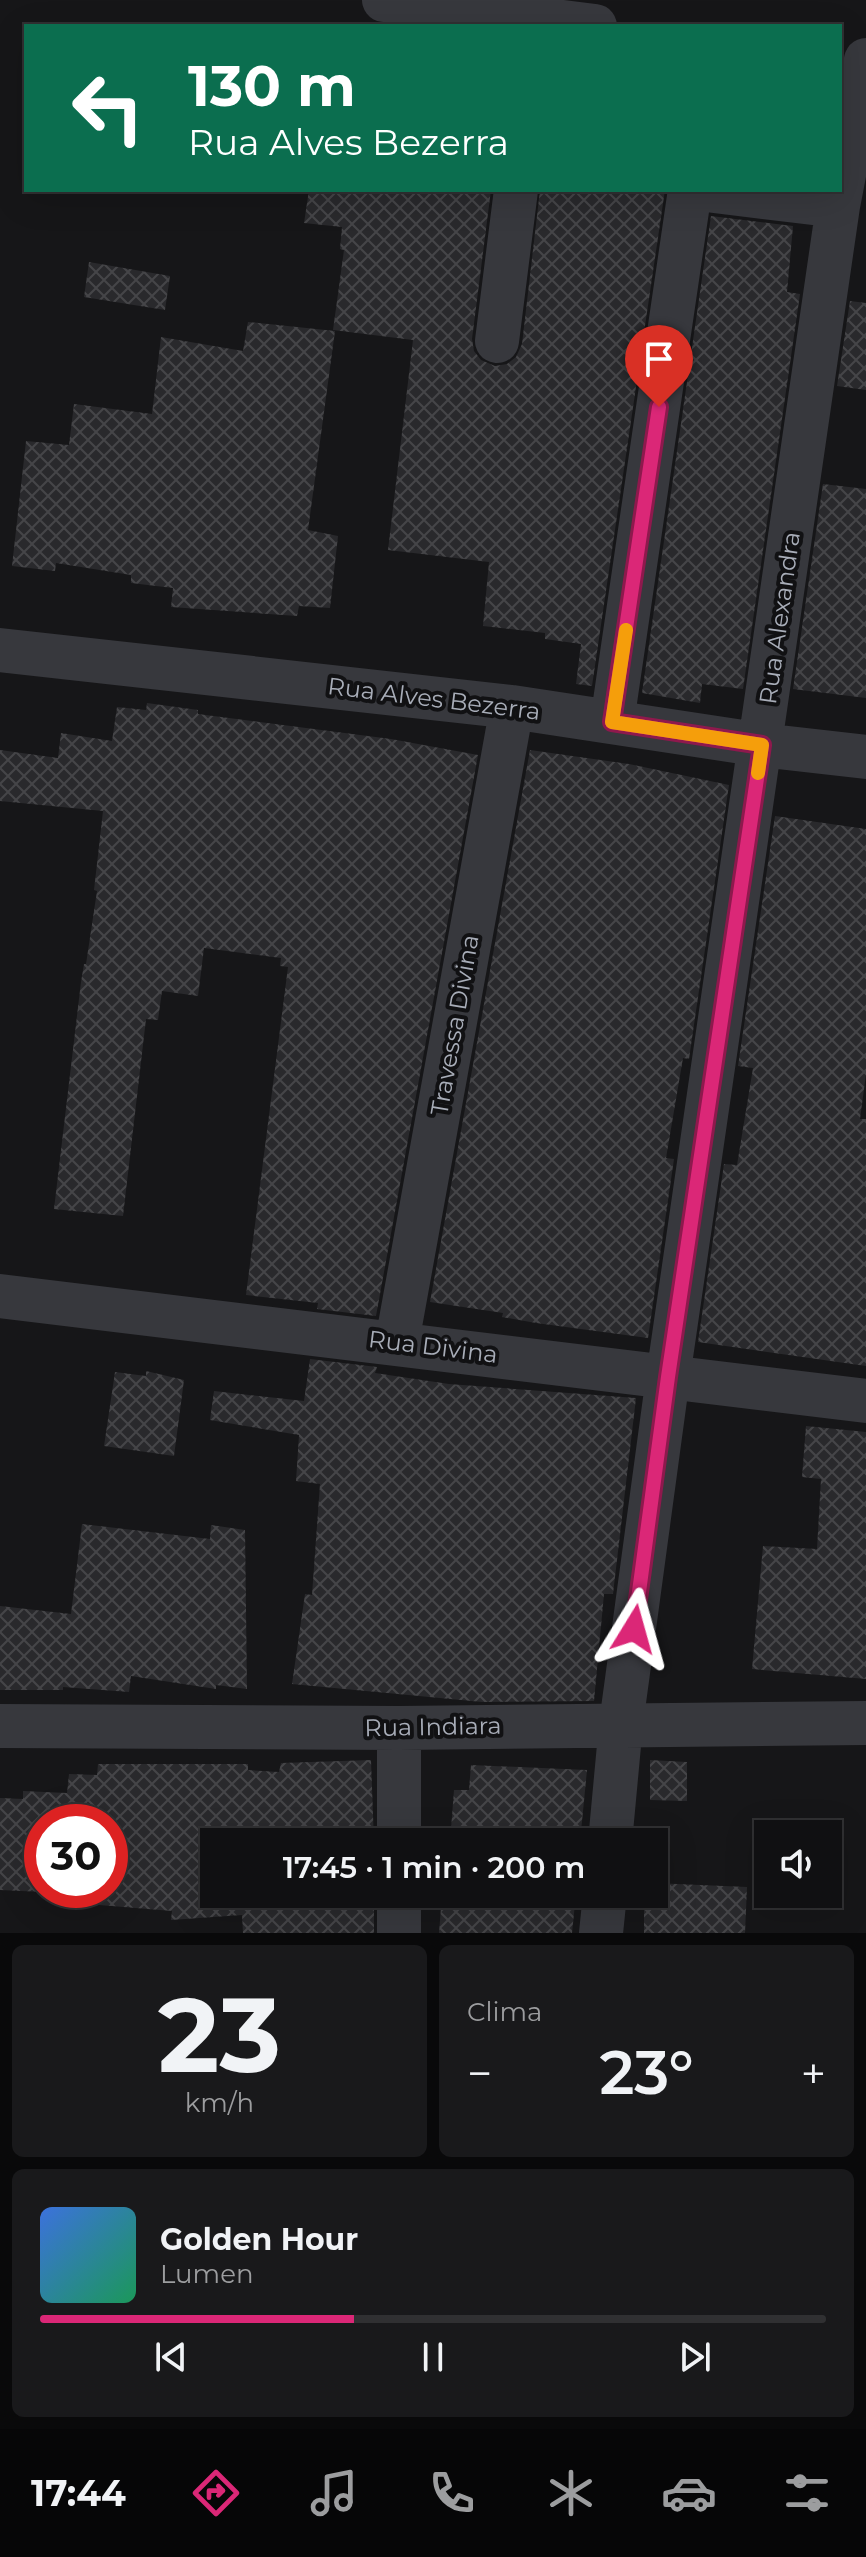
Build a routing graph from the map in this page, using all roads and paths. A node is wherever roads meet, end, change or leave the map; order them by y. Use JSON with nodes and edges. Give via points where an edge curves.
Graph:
{"nodes":[{"id":1,"x":384,"y":0,"type":"edge"},
{"id":2,"x":579,"y":24,"type":"edge"},
{"id":3,"x":842,"y":56,"type":"edge"},
{"id":4,"x":866,"y":60,"type":"edge"},
{"id":5,"x":842,"y":185,"type":"edge"},
{"id":6,"x":516,"y":192,"type":"edge"},
{"id":7,"x":690,"y":192,"type":"edge"},
{"id":8,"x":722,"y":192,"type":"edge"},
{"id":9,"x":841,"y":192,"type":"edge"},
{"id":10,"x":838,"y":206,"type":"junction"},
{"id":11,"x":497,"y":341,"type":"dead end"},
{"id":12,"x":0,"y":650,"type":"edge"},
{"id":13,"x":512,"y":707,"type":"junction"},
{"id":14,"x":612,"y":722,"type":"junction"},
{"id":15,"x":762,"y":745,"type":"junction"},
{"id":16,"x":866,"y":757,"type":"edge"},
{"id":17,"x":0,"y":1296,"type":"edge"},
{"id":18,"x":397,"y":1342,"type":"junction"},
{"id":19,"x":668,"y":1377,"type":"junction"},
{"id":20,"x":866,"y":1401,"type":"edge"},
{"id":21,"x":866,"y":1723,"type":"edge"},
{"id":22,"x":621,"y":1724,"type":"junction"},
{"id":23,"x":0,"y":1726,"type":"edge"},
{"id":24,"x":399,"y":1728,"type":"junction"},
{"id":25,"x":399,"y":1828,"type":"edge"},
{"id":26,"x":611,"y":1828,"type":"edge"},
{"id":27,"x":399,"y":1908,"type":"edge"},
{"id":28,"x":604,"y":1908,"type":"edge"},
{"id":29,"x":399,"y":1933,"type":"edge"},
{"id":30,"x":601,"y":1933,"type":"edge"}],
"edges":[{"from":1,"to":2,"type":"street"},
{"from":3,"to":4,"type":"street"},
{"from":4,"to":5,"type":"street","name":"Rua Alexandra"},
{"from":6,"to":11,"type":"street"},
{"from":7,"to":14,"type":"street"},
{"from":8,"to":10,"type":"street"},
{"from":9,"to":10,"type":"street","name":"Rua Alexandra"},
{"from":10,"to":15,"type":"street","name":"Rua Alexandra"},
{"from":12,"to":13,"type":"street","name":"Rua Alves Bezerra"},
{"from":13,"to":14,"type":"street","name":"Rua Alves Bezerra"},
{"from":13,"to":18,"type":"street","name":"Travessa Divina"},
{"from":14,"to":15,"type":"street","name":"Rua Alves Bezerra"},
{"from":15,"to":16,"type":"street","name":"Rua Alves Bezerra"},
{"from":15,"to":19,"type":"street","name":"Rua Alexandra"},
{"from":17,"to":18,"type":"street","name":"Rua Divina"},
{"from":18,"to":19,"type":"street","name":"Rua Divina"},
{"from":19,"to":20,"type":"street","name":"Rua Divina"},
{"from":19,"to":22,"type":"street","name":"Rua Alexandra"},
{"from":21,"to":22,"type":"street","name":"Rua Indiara"},
{"from":22,"to":24,"type":"street","name":"Rua Indiara"},
{"from":22,"to":26,"type":"street","name":"Rua Alexandra"},
{"from":23,"to":24,"type":"street","name":"Rua Indiara"},
{"from":24,"to":25,"type":"street"},
{"from":27,"to":29,"type":"street"},
{"from":28,"to":30,"type":"street"}]}
